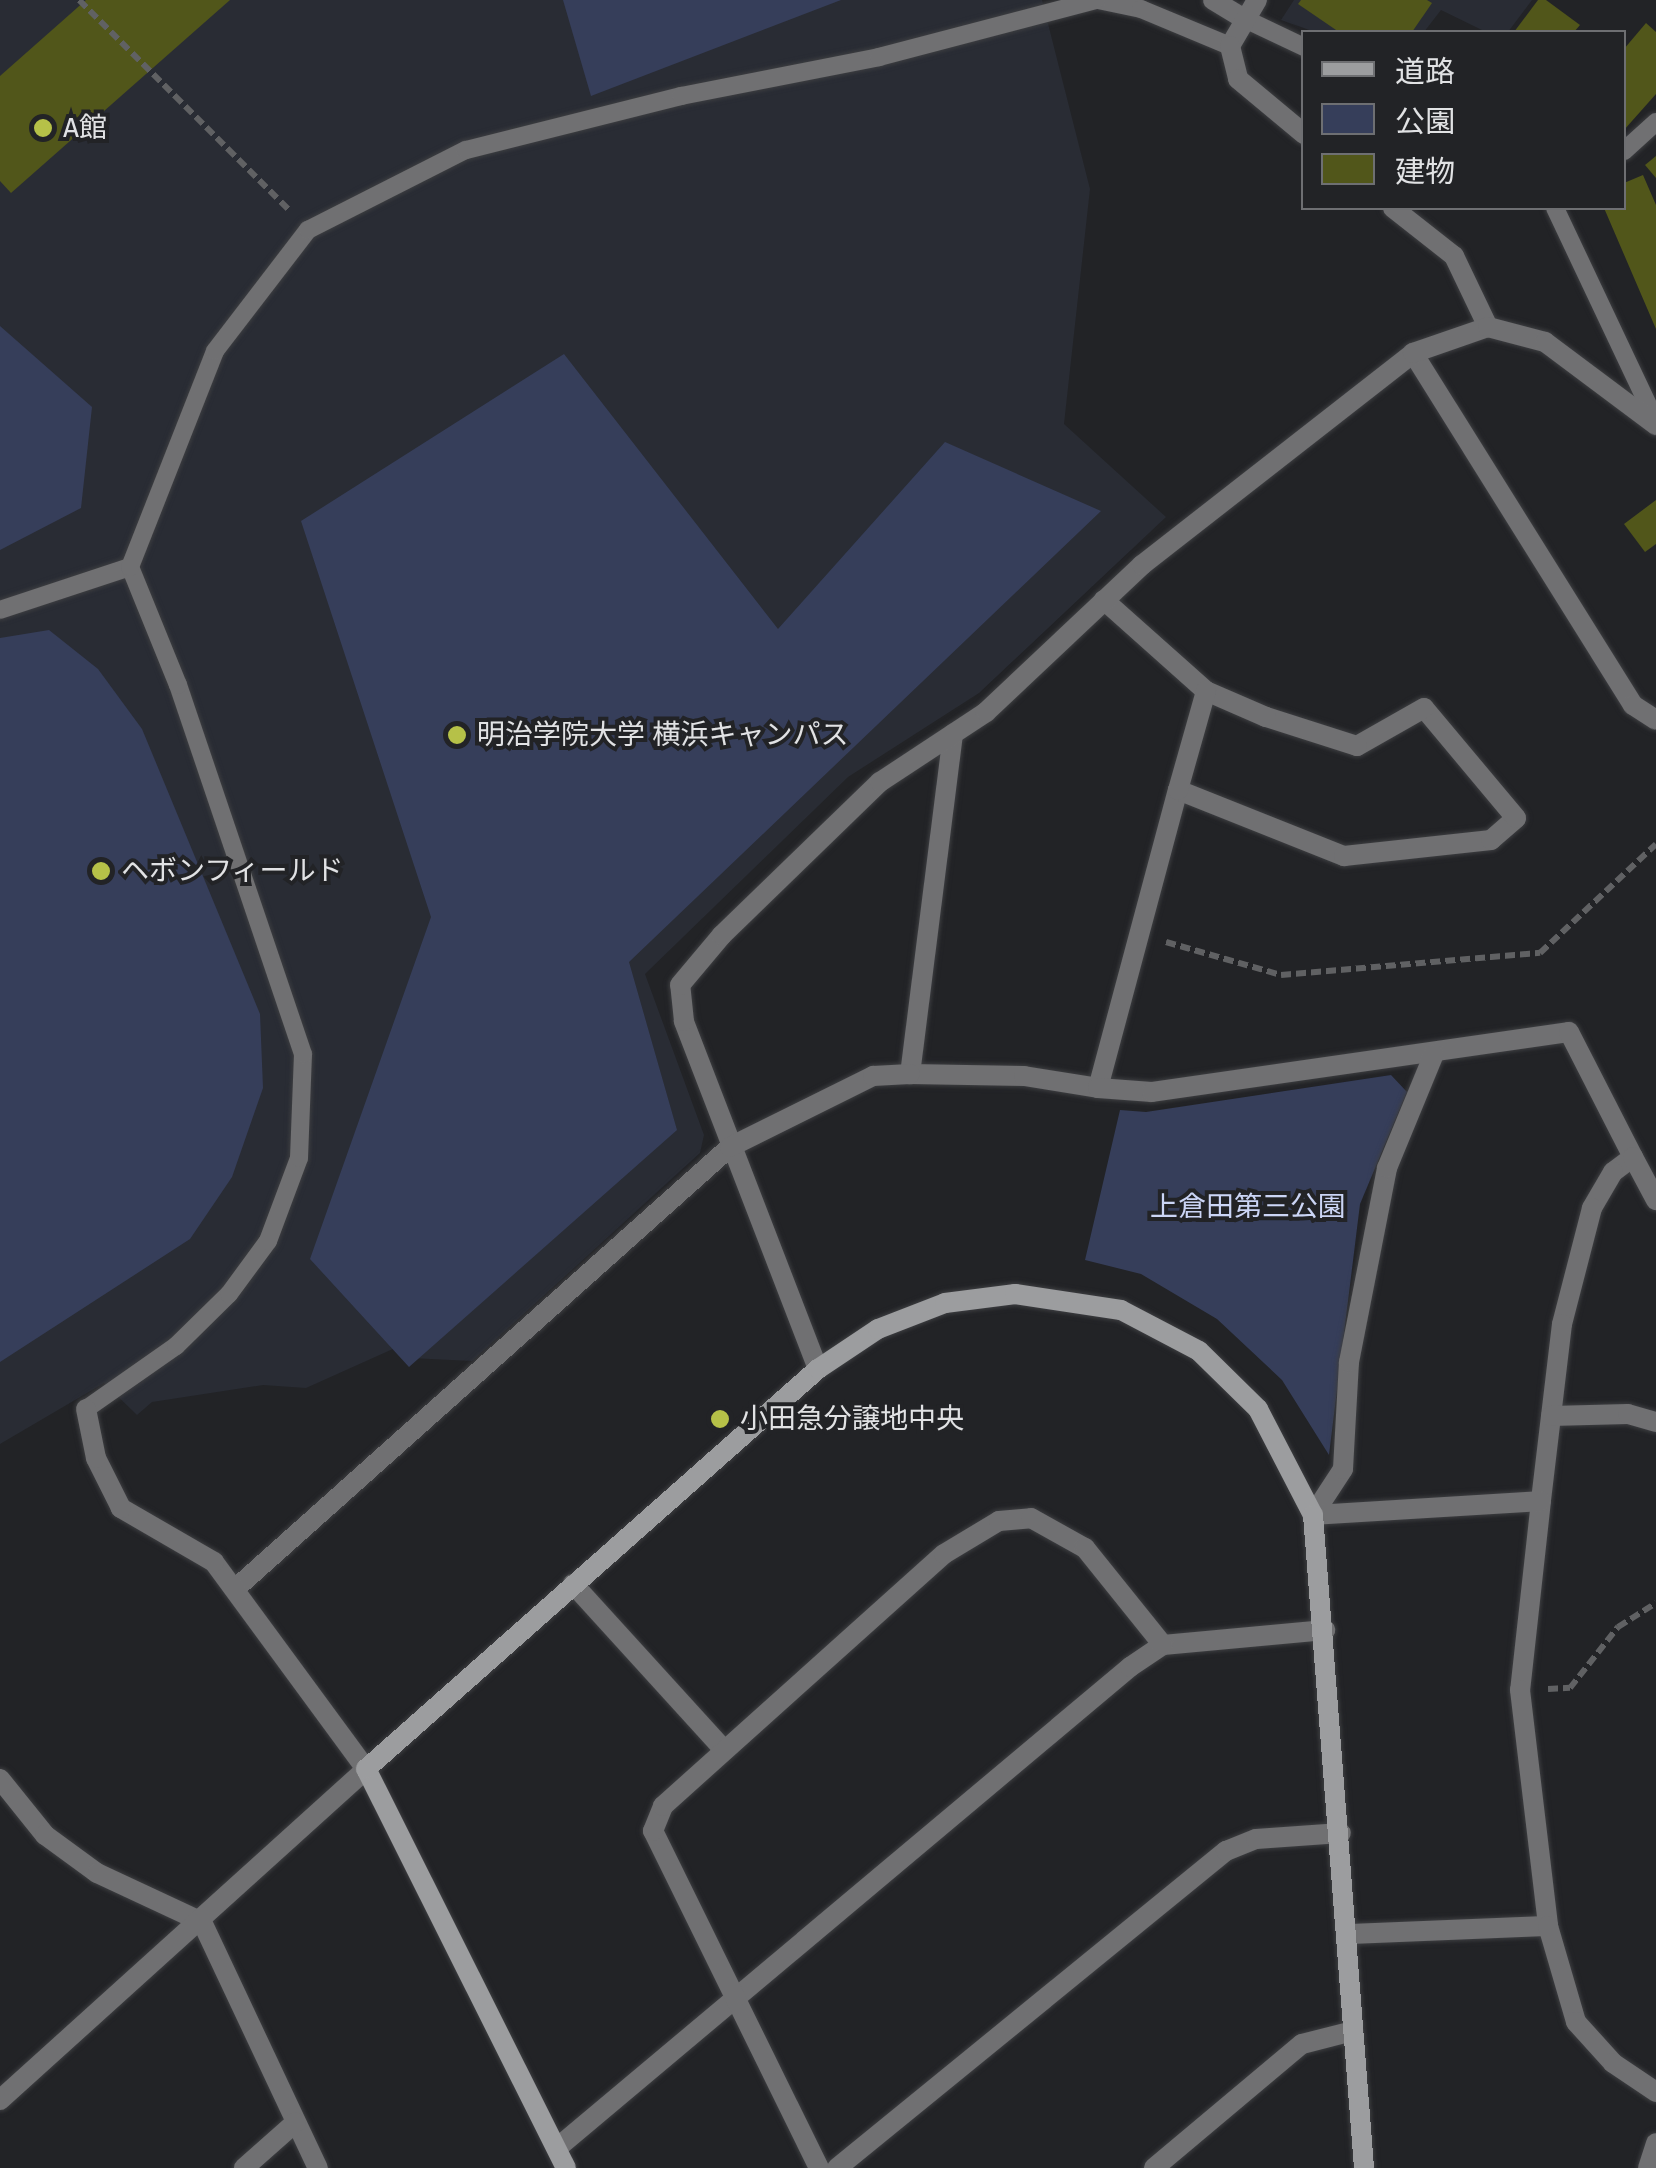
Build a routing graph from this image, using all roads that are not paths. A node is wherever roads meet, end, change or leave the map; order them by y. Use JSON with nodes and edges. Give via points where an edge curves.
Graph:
{"nodes":[{"id":1,"x":1097,"y":0,"type":"edge"},
{"id":2,"x":1213,"y":0,"type":"edge"},
{"id":3,"x":1258,"y":0,"type":"edge"},
{"id":4,"x":1245,"y":19,"type":"junction"},
{"id":5,"x":1230,"y":46,"type":"junction"},
{"id":6,"x":1301,"y":47,"type":"edge"},
{"id":7,"x":1656,"y":122,"type":"edge"},
{"id":8,"x":1301,"y":132,"type":"edge"},
{"id":9,"x":1626,"y":149,"type":"edge"},
{"id":10,"x":1396,"y":210,"type":"edge"},
{"id":11,"x":1556,"y":210,"type":"edge"},
{"id":12,"x":1488,"y":327,"type":"junction"},
{"id":13,"x":1413,"y":353,"type":"junction"},
{"id":14,"x":1656,"y":423,"type":"edge"},
{"id":15,"x":130,"y":567,"type":"junction"},
{"id":16,"x":1104,"y":600,"type":"junction"},
{"id":17,"x":0,"y":610,"type":"edge"},
{"id":18,"x":1206,"y":690,"type":"junction"},
{"id":19,"x":1656,"y":720,"type":"edge"},
{"id":20,"x":953,"y":734,"type":"junction"},
{"id":21,"x":1178,"y":790,"type":"junction"},
{"id":22,"x":1434,"y":1054,"type":"junction"},
{"id":23,"x":910,"y":1074,"type":"junction"},
{"id":24,"x":1098,"y":1088,"type":"junction"},
{"id":25,"x":730,"y":1148,"type":"junction"},
{"id":26,"x":1633,"y":1157,"type":"junction"},
{"id":27,"x":1656,"y":1200,"type":"edge"},
{"id":28,"x":818,"y":1368,"type":"junction"},
{"id":29,"x":86,"y":1410,"type":"joint"},
{"id":30,"x":1551,"y":1416,"type":"junction"},
{"id":31,"x":1656,"y":1422,"type":"edge"},
{"id":32,"x":1541,"y":1501,"type":"junction"},
{"id":33,"x":1314,"y":1514,"type":"junction"},
{"id":34,"x":574,"y":1584,"type":"junction"},
{"id":35,"x":235,"y":1590,"type":"junction"},
{"id":36,"x":1325,"y":1630,"type":"junction"},
{"id":37,"x":1162,"y":1645,"type":"junction"},
{"id":38,"x":722,"y":1748,"type":"junction"},
{"id":39,"x":366,"y":1769,"type":"junction"},
{"id":40,"x":0,"y":1779,"type":"edge"},
{"id":41,"x":1341,"y":1832,"type":"junction"},
{"id":42,"x":202,"y":1922,"type":"junction"},
{"id":43,"x":1548,"y":1926,"type":"junction"},
{"id":44,"x":1348,"y":1934,"type":"junction"},
{"id":45,"x":733,"y":2003,"type":"junction"},
{"id":46,"x":1353,"y":2031,"type":"junction"},
{"id":47,"x":4,"y":2090,"type":"edge"},
{"id":48,"x":1656,"y":2092,"type":"edge"},
{"id":49,"x":296,"y":2122,"type":"junction"},
{"id":50,"x":1656,"y":2144,"type":"edge"},
{"id":51,"x":562,"y":2158,"type":"edge"},
{"id":52,"x":244,"y":2168,"type":"edge"},
{"id":53,"x":318,"y":2168,"type":"edge"},
{"id":54,"x":819,"y":2168,"type":"edge"},
{"id":55,"x":838,"y":2168,"type":"edge"},
{"id":56,"x":1154,"y":2168,"type":"edge"},
{"id":57,"x":1364,"y":2168,"type":"edge"},
{"id":58,"x":1648,"y":2168,"type":"edge"}],
"edges":[{"from":1,"to":5,"type":"lane","via":[[1140,8]]},
{"from":1,"to":15,"type":"lane","via":[[879,57],[681,96],[466,150],[308,230],[215,350]]},
{"from":2,"to":4,"type":"street"},
{"from":3,"to":4,"type":"street"},
{"from":4,"to":5,"type":"street"},
{"from":4,"to":6,"type":"lane"},
{"from":5,"to":8,"type":"street","via":[[1238,80]]},
{"from":7,"to":9,"type":"lane"},
{"from":10,"to":12,"type":"street","via":[[1454,256]]},
{"from":11,"to":14,"type":"lane"},
{"from":12,"to":13,"type":"street"},
{"from":12,"to":14,"type":"street","via":[[1545,342]]},
{"from":13,"to":16,"type":"street"},
{"from":13,"to":19,"type":"street","via":[[1633,704]]},
{"from":15,"to":17,"type":"lane"},
{"from":15,"to":29,"type":"lane","via":[[178,686],[303,1054],[300,1158],[268,1241],[229,1294],[176,1346]]},
{"from":16,"to":18,"type":"street"},
{"from":16,"to":20,"type":"street","via":[[986,712]]},
{"from":18,"to":21,"type":"street"},
{"from":18,"to":21,"type":"street","via":[[1357,746],[1424,708],[1516,818],[1491,840],[1344,856]]},
{"from":20,"to":23,"type":"street"},
{"from":20,"to":25,"type":"street","via":[[880,782],[838,820],[680,985],[684,1021]]},
{"from":21,"to":24,"type":"street"},
{"from":22,"to":24,"type":"street","via":[[1152,1092]]},
{"from":22,"to":26,"type":"street","via":[[1569,1032]]},
{"from":22,"to":33,"type":"street","via":[[1387,1168],[1349,1362],[1343,1468]]},
{"from":23,"to":24,"type":"street","via":[[1024,1076]]},
{"from":23,"to":25,"type":"street","via":[[873,1076]]},
{"from":25,"to":28,"type":"street"},
{"from":25,"to":35,"type":"street"},
{"from":26,"to":27,"type":"street"},
{"from":26,"to":30,"type":"street","via":[[1613,1172],[1592,1208],[1562,1324]]},
{"from":28,"to":33,"type":"street","via":[[878,1328],[944,1303],[1015,1294],[1121,1310],[1162,1327],[1230,1378],[1288,1456]]},
{"from":28,"to":34,"type":"street"},
{"from":29,"to":35,"type":"street","via":[[96,1458],[122,1508],[214,1562]]},
{"from":30,"to":31,"type":"street","via":[[1628,1414]]},
{"from":30,"to":32,"type":"street"},
{"from":32,"to":33,"type":"street"},
{"from":32,"to":43,"type":"street","via":[[1520,1690]]},
{"from":33,"to":36,"type":"street"},
{"from":34,"to":38,"type":"street"},
{"from":34,"to":39,"type":"street"},
{"from":35,"to":39,"type":"street"},
{"from":36,"to":37,"type":"street"},
{"from":36,"to":41,"type":"street"},
{"from":37,"to":38,"type":"street","via":[[1085,1548],[1031,1518],[999,1521],[944,1554]]},
{"from":37,"to":45,"type":"street"},
{"from":38,"to":45,"type":"street","via":[[662,1806],[653,1831]]},
{"from":39,"to":42,"type":"street"},
{"from":39,"to":51,"type":"street"},
{"from":40,"to":42,"type":"street","via":[[45,1835],[97,1872]]},
{"from":41,"to":44,"type":"street"},
{"from":41,"to":55,"type":"street","via":[[1256,1839],[1226,1851]]},
{"from":42,"to":47,"type":"street"},
{"from":42,"to":49,"type":"street"},
{"from":43,"to":44,"type":"street"},
{"from":43,"to":48,"type":"street","via":[[1576,2022],[1613,2063]]},
{"from":44,"to":46,"type":"street"},
{"from":45,"to":51,"type":"street"},
{"from":45,"to":54,"type":"street"},
{"from":46,"to":56,"type":"street","via":[[1302,2044]]},
{"from":46,"to":57,"type":"street"},
{"from":49,"to":52,"type":"street"},
{"from":49,"to":53,"type":"street"},
{"from":50,"to":58,"type":"street"}]}
